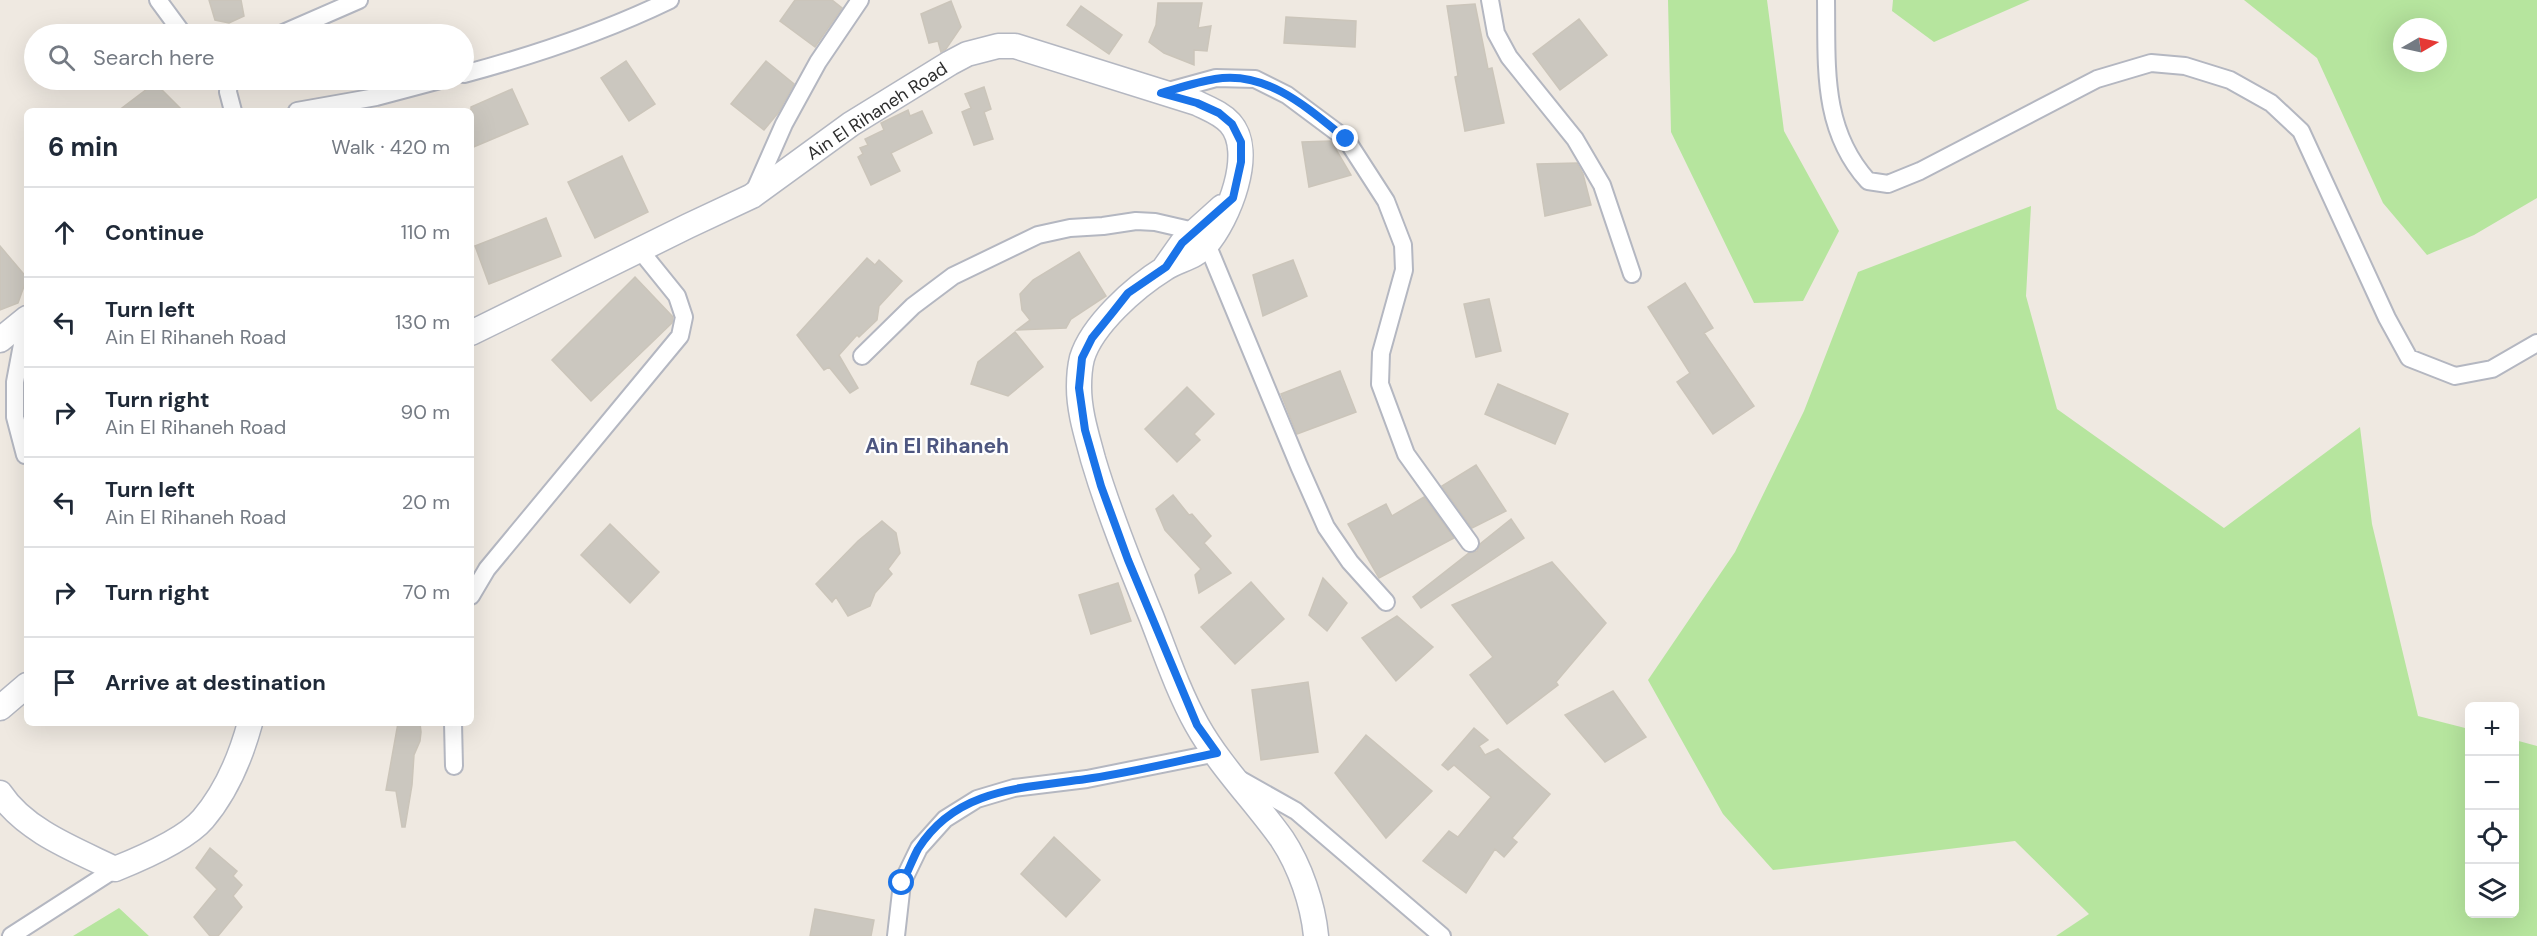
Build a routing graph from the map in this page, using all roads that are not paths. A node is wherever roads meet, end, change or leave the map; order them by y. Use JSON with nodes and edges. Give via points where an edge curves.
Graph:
{"nodes":[{"id":1,"x":158,"y":0,"type":"edge"},
{"id":2,"x":358,"y":0,"type":"edge"},
{"id":3,"x":670,"y":0,"type":"edge"},
{"id":4,"x":860,"y":0,"type":"edge"},
{"id":5,"x":1490,"y":0,"type":"edge"},
{"id":6,"x":1826,"y":0,"type":"edge"},
{"id":7,"x":176,"y":24,"type":"edge"},
{"id":8,"x":304,"y":24,"type":"edge"},
{"id":9,"x":474,"y":71,"type":"edge"},
{"id":10,"x":227,"y":90,"type":"edge"},
{"id":11,"x":402,"y":90,"type":"edge"},
{"id":12,"x":1161,"y":93,"type":"junction"},
{"id":13,"x":232,"y":108,"type":"edge"},
{"id":14,"x":314,"y":108,"type":"edge"},
{"id":15,"x":752,"y":196,"type":"junction"},
{"id":16,"x":1194,"y":243,"type":"junction"},
{"id":17,"x":639,"y":249,"type":"junction"},
{"id":18,"x":1632,"y":274,"type":"dead end"},
{"id":19,"x":24,"y":320,"type":"edge"},
{"id":20,"x":474,"y":332,"type":"edge"},
{"id":21,"x":24,"y":334,"type":"edge"},
{"id":22,"x":0,"y":340,"type":"edge"},
{"id":23,"x":2537,"y":343,"type":"edge"},
{"id":24,"x":862,"y":356,"type":"dead end"},
{"id":25,"x":24,"y":451,"type":"edge"},
{"id":26,"x":1470,"y":543,"type":"dead end"},
{"id":27,"x":474,"y":591,"type":"edge"},
{"id":28,"x":1386,"y":602,"type":"dead end"},
{"id":29,"x":24,"y":688,"type":"edge"},
{"id":30,"x":0,"y":708,"type":"edge"},
{"id":31,"x":249,"y":726,"type":"edge"},
{"id":32,"x":453,"y":726,"type":"edge"},
{"id":33,"x":1217,"y":753,"type":"junction"},
{"id":34,"x":454,"y":766,"type":"dead end"},
{"id":35,"x":1233,"y":776,"type":"junction"},
{"id":36,"x":0,"y":793,"type":"edge"},
{"id":37,"x":115,"y":869,"type":"junction"},
{"id":38,"x":11,"y":936,"type":"edge"},
{"id":39,"x":896,"y":936,"type":"edge"},
{"id":40,"x":1316,"y":936,"type":"edge"},
{"id":41,"x":1442,"y":936,"type":"edge"}],
"edges":[{"from":1,"to":7,"type":"street"},
{"from":2,"to":8,"type":"street"},
{"from":3,"to":9,"type":"street","via":[[558,46]]},
{"from":4,"to":15,"type":"street","via":[[789,114]]},
{"from":5,"to":18,"type":"street","via":[[1496,33],[1509,57],[1575,139],[1602,184]]},
{"from":6,"to":23,"type":"street","via":[[1831,110],[1845,151],[1868,182],[1888,184],[1920,171],[2097,79],[2151,63],[2185,66],[2230,80],[2271,103],[2301,131],[2409,358],[2455,376],[2492,369]]},
{"from":10,"to":13,"type":"street"},
{"from":11,"to":14,"type":"street"},
{"from":12,"to":15,"type":"street","name":"Ain El Rihaneh Road","via":[[1015,46],[998,46],[967,54],[936,72],[851,124]]},
{"from":12,"to":16,"type":"street","name":"Ain El Rihaneh Road","via":[[1219,113],[1232,124],[1241,142],[1233,198]]},
{"from":12,"to":26,"type":"street","via":[[1216,78],[1255,79],[1287,95],[1346,139],[1386,201],[1403,245],[1404,270],[1381,353],[1380,384],[1406,454]]},
{"from":15,"to":17,"type":"street","name":"Ain El Rihaneh Road"},
{"from":16,"to":24,"type":"street","via":[[1155,222],[1136,221],[1070,228],[1028,240],[953,276],[913,306]]},
{"from":16,"to":28,"type":"street","via":[[1218,271],[1229,294],[1326,527],[1350,562]]},
{"from":16,"to":33,"type":"street","via":[[1128,293],[1092,338],[1082,358],[1079,388],[1085,430],[1128,560],[1197,725]]},
{"from":17,"to":20,"type":"street","name":"Ain El Rihaneh Road"},
{"from":17,"to":27,"type":"street","via":[[677,296],[684,317],[680,336],[494,560]]},
{"from":19,"to":22,"type":"street"},
{"from":21,"to":25,"type":"street","via":[[15,382],[15,417]]},
{"from":29,"to":30,"type":"street"},
{"from":31,"to":37,"type":"street","via":[[234,768],[203,819],[186,834]]},
{"from":32,"to":34,"type":"street"},
{"from":33,"to":35,"type":"street"},
{"from":33,"to":39,"type":"street","via":[[1087,779],[1014,788],[977,799],[945,819],[919,848],[902,883]]},
{"from":35,"to":40,"type":"street","via":[[1287,849],[1308,898]]},
{"from":35,"to":41,"type":"street","via":[[1296,811]]},
{"from":36,"to":37,"type":"street","via":[[38,828]]},
{"from":37,"to":38,"type":"street"}]}
